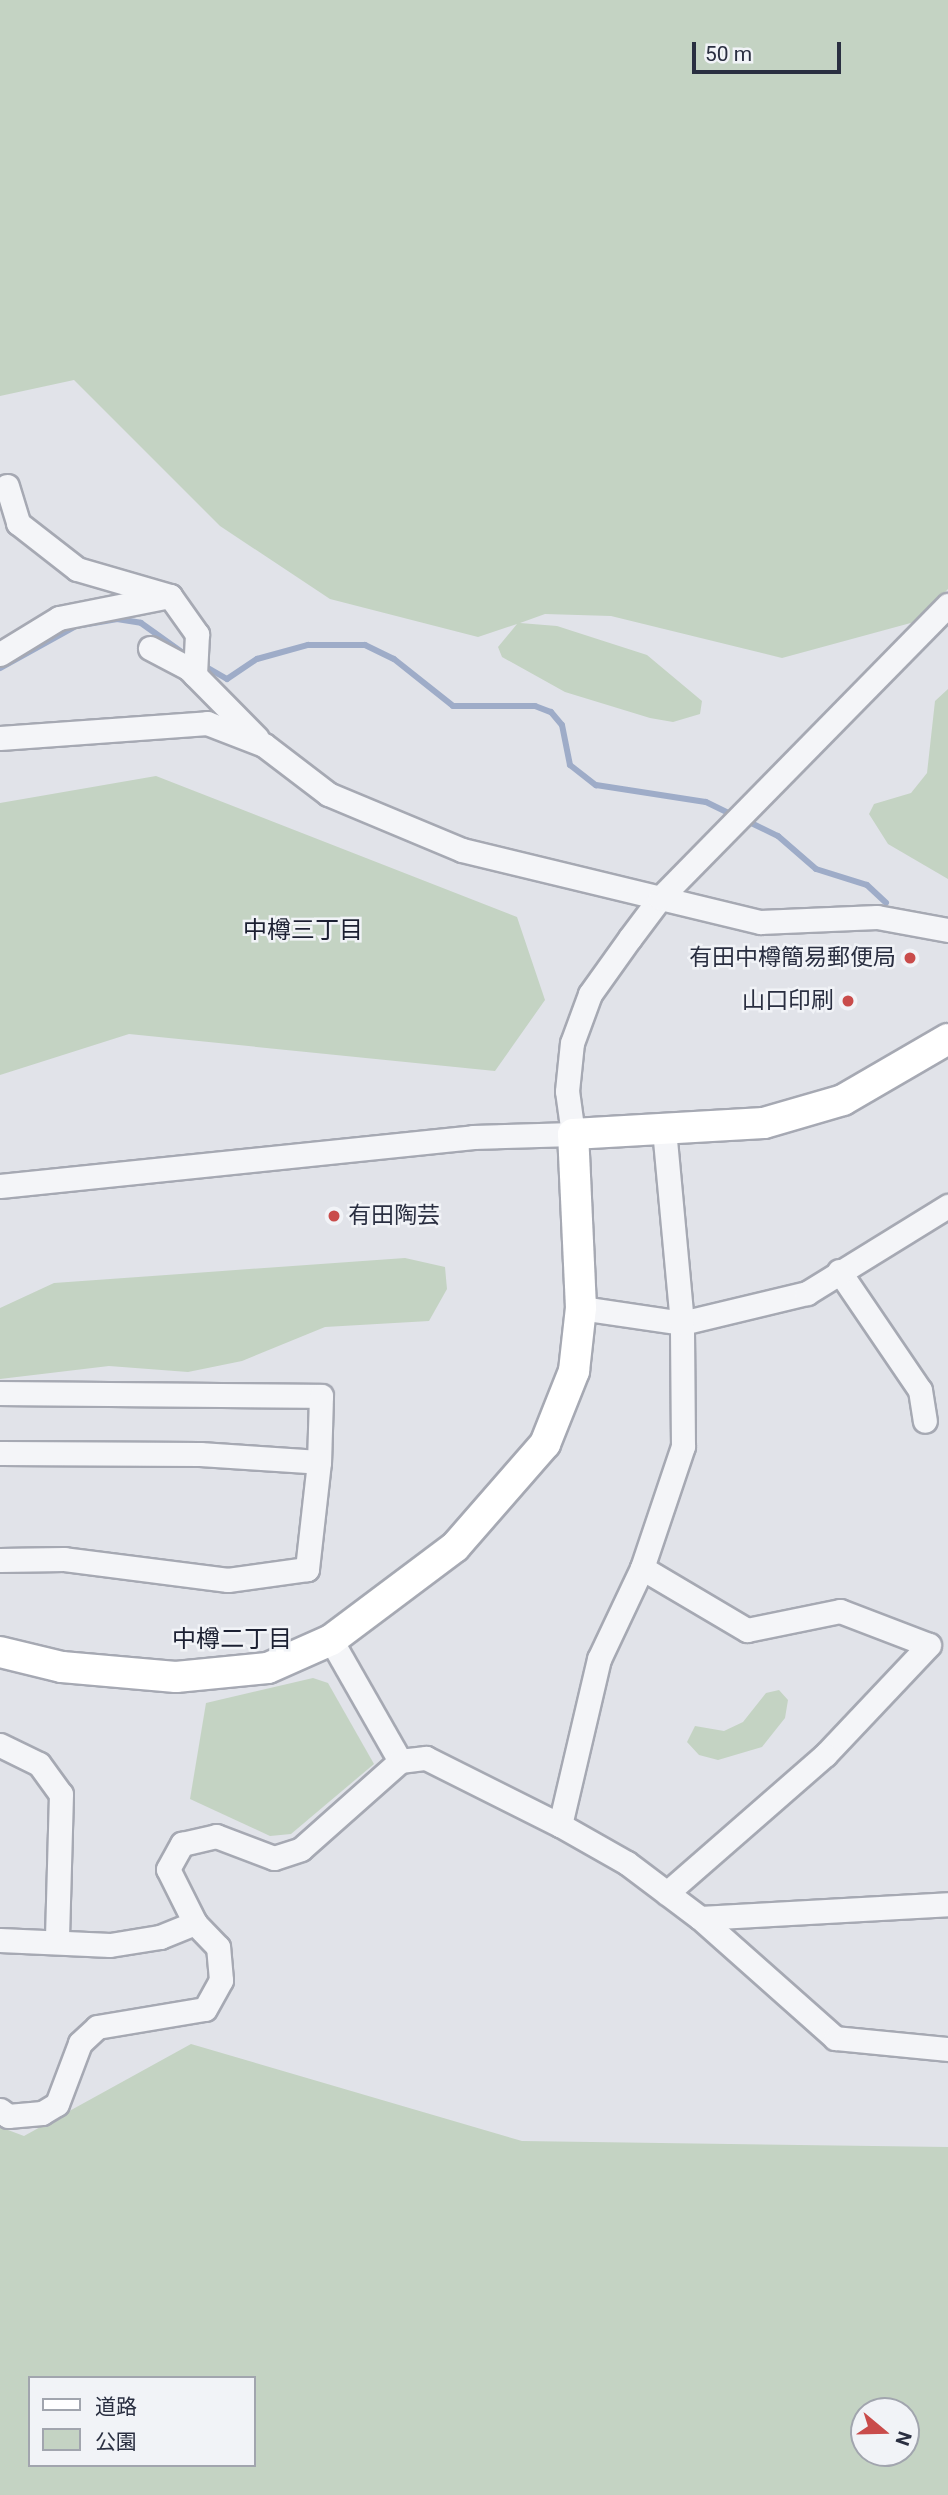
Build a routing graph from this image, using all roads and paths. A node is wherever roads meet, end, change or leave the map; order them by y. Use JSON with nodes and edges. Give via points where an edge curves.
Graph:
{"nodes":[{"id":1,"x":6,"y":486,"type":"dead end"},
{"id":2,"x":170,"y":596,"type":"junction"},
{"id":3,"x":948,"y":605,"type":"edge"},
{"id":4,"x":150,"y":648,"type":"dead end"},
{"id":5,"x":0,"y":654,"type":"edge"},
{"id":6,"x":195,"y":675,"type":"junction"},
{"id":7,"x":0,"y":738,"type":"edge"},
{"id":8,"x":264,"y":745,"type":"junction"},
{"id":9,"x":660,"y":898,"type":"junction"},
{"id":10,"x":948,"y":930,"type":"edge"},
{"id":11,"x":948,"y":1039,"type":"edge"},
{"id":12,"x":664,"y":1128,"type":"junction"},
{"id":13,"x":573,"y":1134,"type":"junction"},
{"id":14,"x":0,"y":1186,"type":"edge"},
{"id":15,"x":948,"y":1206,"type":"edge"},
{"id":16,"x":839,"y":1271,"type":"junction"},
{"id":17,"x":581,"y":1308,"type":"junction"},
{"id":18,"x":682,"y":1323,"type":"junction"},
{"id":19,"x":0,"y":1393,"type":"edge"},
{"id":20,"x":925,"y":1421,"type":"dead end"},
{"id":21,"x":0,"y":1452,"type":"edge"},
{"id":22,"x":320,"y":1462,"type":"junction"},
{"id":23,"x":0,"y":1560,"type":"edge"},
{"id":24,"x":642,"y":1568,"type":"junction"},
{"id":25,"x":331,"y":1640,"type":"junction"},
{"id":26,"x":0,"y":1652,"type":"edge"},
{"id":27,"x":0,"y":1745,"type":"edge"},
{"id":28,"x":400,"y":1761,"type":"junction"},
{"id":29,"x":560,"y":1825,"type":"junction"},
{"id":30,"x":667,"y":1893,"type":"junction"},
{"id":31,"x":948,"y":1904,"type":"edge"},
{"id":32,"x":700,"y":1918,"type":"junction"},
{"id":33,"x":195,"y":1923,"type":"junction"},
{"id":34,"x":0,"y":1940,"type":"edge"},
{"id":35,"x":57,"y":1940,"type":"junction"},
{"id":36,"x":948,"y":2049,"type":"edge"},
{"id":37,"x":0,"y":2110,"type":"edge"}],
"edges":[{"from":1,"to":2,"type":"street","via":[[18,523],[78,569]]},
{"from":2,"to":5,"type":"street","via":[[58,618]]},
{"from":2,"to":6,"type":"street","via":[[197,634]]},
{"from":3,"to":9,"type":"street"},
{"from":4,"to":6,"type":"street"},
{"from":6,"to":8,"type":"street"},
{"from":7,"to":8,"type":"street","via":[[206,723]]},
{"from":8,"to":9,"type":"street","via":[[328,794],[462,849]]},
{"from":9,"to":10,"type":"street","via":[[760,922],[877,917]]},
{"from":9,"to":13,"type":"street","via":[[580,1014],[567,1091]]},
{"from":11,"to":12,"type":"main road","via":[[843,1100],[764,1123]]},
{"from":12,"to":13,"type":"main road"},
{"from":12,"to":18,"type":"street"},
{"from":13,"to":14,"type":"street","via":[[473,1137]]},
{"from":13,"to":17,"type":"main road"},
{"from":15,"to":16,"type":"street"},
{"from":16,"to":18,"type":"street","via":[[807,1293]]},
{"from":16,"to":20,"type":"street","via":[[920,1390]]},
{"from":17,"to":18,"type":"street"},
{"from":17,"to":25,"type":"main road","via":[[574,1371],[545,1444],[455,1547]]},
{"from":18,"to":24,"type":"street","via":[[683,1446]]},
{"from":19,"to":22,"type":"street","via":[[321,1396]]},
{"from":21,"to":22,"type":"street","via":[[200,1454]]},
{"from":22,"to":23,"type":"street","via":[[307,1569],[228,1580],[64,1559]]},
{"from":24,"to":29,"type":"street","via":[[599,1658]]},
{"from":24,"to":30,"type":"street","via":[[747,1630],[840,1611],[929,1645],[825,1755]]},
{"from":25,"to":26,"type":"main road","via":[[268,1668],[176,1677],[62,1667]]},
{"from":25,"to":28,"type":"street"},
{"from":27,"to":35,"type":"street","via":[[39,1764],[61,1794]]},
{"from":28,"to":29,"type":"street","via":[[426,1758]]},
{"from":28,"to":33,"type":"street","via":[[301,1849],[274,1858],[216,1836],[182,1844],[168,1869]]},
{"from":29,"to":30,"type":"street"},
{"from":30,"to":32,"type":"street"},
{"from":31,"to":32,"type":"street"},
{"from":32,"to":36,"type":"street","via":[[835,2038]]},
{"from":33,"to":35,"type":"street","via":[[160,1937],[110,1945]]},
{"from":33,"to":37,"type":"street","via":[[218,1947],[221,1980],[205,2009],[97,2028],[80,2043],[57,2104],[43,2113],[8,2116]]},
{"from":34,"to":35,"type":"street"}]}
